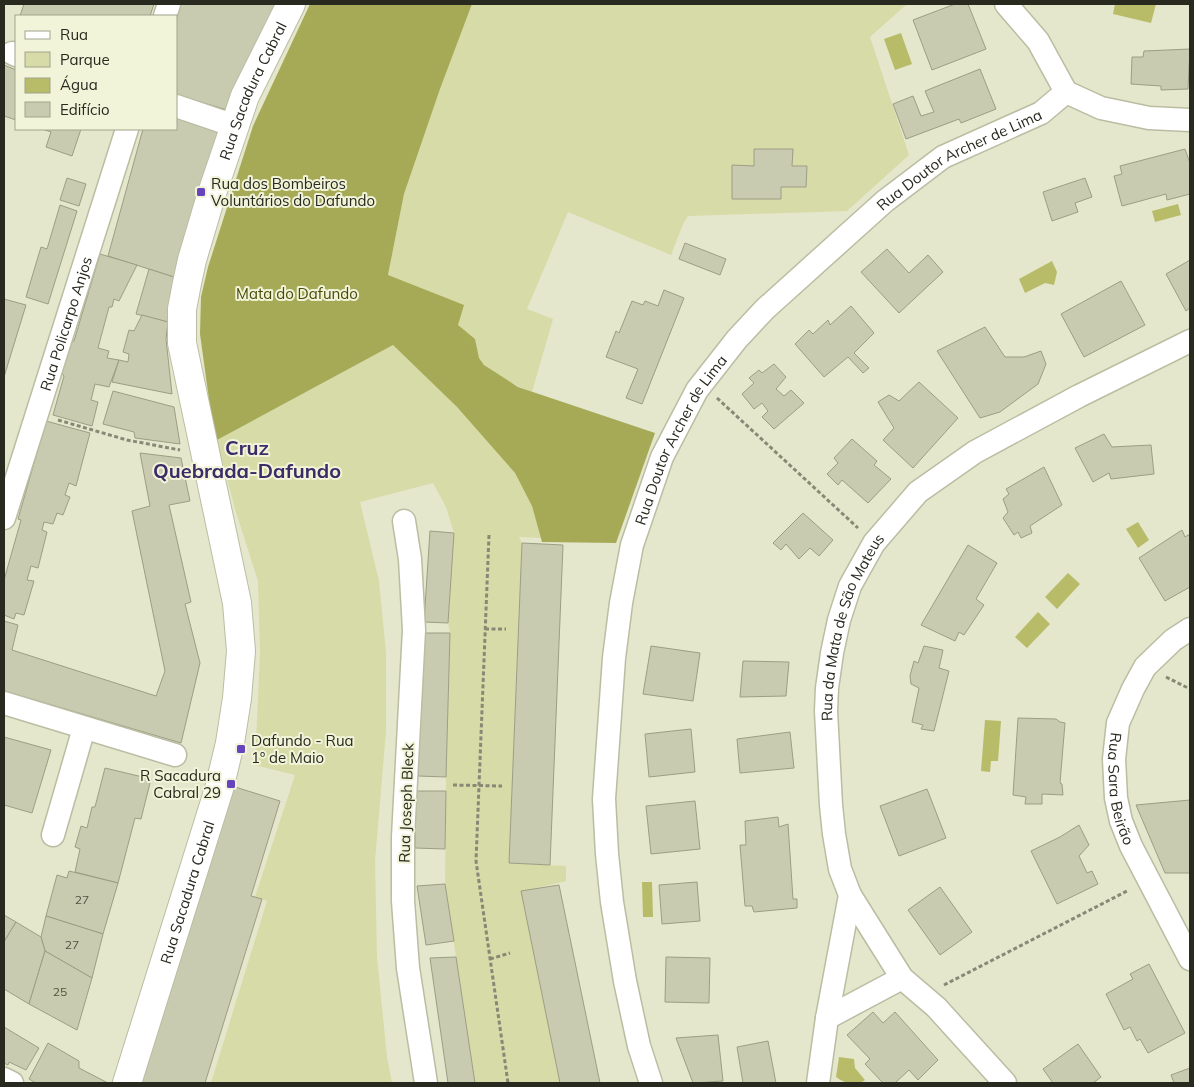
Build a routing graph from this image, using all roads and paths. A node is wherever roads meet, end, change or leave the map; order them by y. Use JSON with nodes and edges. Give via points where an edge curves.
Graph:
{"nodes":[{"id":1,"x":291,"y":4,"type":"edge"},
{"id":2,"x":1006,"y":4,"type":"edge"},
{"id":3,"x":1066,"y":92,"type":"junction"},
{"id":4,"x":178,"y":107,"type":"edge"},
{"id":5,"x":1190,"y":120,"type":"edge"},
{"id":6,"x":235,"y":126,"type":"junction"},
{"id":7,"x":127,"y":130,"type":"edge"},
{"id":8,"x":1190,"y":341,"type":"edge"},
{"id":9,"x":702,"y":384,"type":"junction"},
{"id":10,"x":37,"y":414,"type":"junction"},
{"id":11,"x":205,"y":454,"type":"junction"},
{"id":12,"x":8,"y":491,"type":"edge"},
{"id":13,"x":4,"y":518,"type":"edge"},
{"id":14,"x":404,"y":521,"type":"dead end"},
{"id":15,"x":489,"y":535,"type":"dead end"},
{"id":16,"x":874,"y":543,"type":"junction"},
{"id":17,"x":506,"y":629,"type":"dead end"},
{"id":18,"x":1190,"y":629,"type":"edge"},
{"id":19,"x":485,"y":630,"type":"junction"},
{"id":20,"x":4,"y":703,"type":"edge"},
{"id":21,"x":84,"y":728,"type":"junction"},
{"id":22,"x":176,"y":755,"type":"dead end"},
{"id":23,"x":479,"y":784,"type":"junction"},
{"id":24,"x":452,"y":785,"type":"dead end"},
{"id":25,"x":502,"y":786,"type":"dead end"},
{"id":26,"x":53,"y":835,"type":"dead end"},
{"id":27,"x":1134,"y":888,"type":"dead end"},
{"id":28,"x":850,"y":895,"type":"junction"},
{"id":29,"x":510,"y":953,"type":"dead end"},
{"id":30,"x":490,"y":959,"type":"junction"},
{"id":31,"x":1190,"y":959,"type":"edge"},
{"id":32,"x":902,"y":978,"type":"junction"},
{"id":33,"x":941,"y":986,"type":"dead end"},
{"id":34,"x":827,"y":1018,"type":"junction"},
{"id":35,"x":4,"y":1079,"type":"edge"},
{"id":36,"x":12,"y":1083,"type":"edge"},
{"id":37,"x":127,"y":1083,"type":"edge"},
{"id":38,"x":426,"y":1083,"type":"edge"},
{"id":39,"x":508,"y":1083,"type":"edge"},
{"id":40,"x":651,"y":1083,"type":"edge"},
{"id":41,"x":818,"y":1083,"type":"edge"},
{"id":42,"x":1005,"y":1083,"type":"edge"}],
"edges":[{"from":1,"to":6,"type":"street","name":"Rua Sacadura Cabral","via":[[249,88]]},
{"from":2,"to":3,"type":"street","via":[[1038,41]]},
{"from":3,"to":5,"type":"street","via":[[1101,108],[1149,118]]},
{"from":3,"to":9,"type":"street","name":"Rua Doutor Archer de Lima","via":[[1041,113],[943,157],[885,201],[765,309]]},
{"from":4,"to":6,"type":"street"},
{"from":6,"to":11,"type":"street","name":"Rua Sacadura Cabral","via":[[192,260],[182,309],[182,343]]},
{"from":7,"to":10,"type":"street","name":"Rua Policarpo Anjos"},
{"from":8,"to":16,"type":"street","name":"Rua da Mata de São Mateus","via":[[975,452],[918,492]]},
{"from":9,"to":16,"type":"path"},
{"from":9,"to":40,"type":"street","name":"Rua Doutor Archer de Lima","via":[[662,457],[632,545],[614,658],[609,726],[604,799],[612,902],[625,982]]},
{"from":10,"to":11,"type":"path","via":[[127,440]]},
{"from":10,"to":12,"type":"street","name":"Rua Policarpo Anjos"},
{"from":11,"to":37,"type":"street","name":"Rua Sacadura Cabral","via":[[236,603],[241,651],[237,698],[219,789]]},
{"from":12,"to":13,"type":"street","name":"Rua Policarpo Anjos"},
{"from":14,"to":38,"type":"street","name":"Rua Joseph Bleck","via":[[410,559],[414,630],[403,837],[404,901],[408,968]]},
{"from":15,"to":19,"type":"path"},
{"from":16,"to":28,"type":"street","name":"Rua da Mata de São Mateus","via":[[850,586],[832,653],[827,688],[826,739],[831,804],[840,869]]},
{"from":17,"to":19,"type":"path"},
{"from":18,"to":31,"type":"street","name":"Rua Sara Beirão","via":[[1173,640],[1145,667],[1132,689],[1118,723],[1114,759],[1121,820],[1131,846]]},
{"from":19,"to":23,"type":"path"},
{"from":20,"to":21,"type":"street"},
{"from":21,"to":22,"type":"street"},
{"from":21,"to":26,"type":"street"},
{"from":23,"to":24,"type":"path"},
{"from":23,"to":25,"type":"path"},
{"from":23,"to":30,"type":"path","via":[[476,861]]},
{"from":27,"to":33,"type":"path"},
{"from":28,"to":32,"type":"street","name":"Rua da Mata de São Mateus"},
{"from":28,"to":34,"type":"street"},
{"from":29,"to":30,"type":"path"},
{"from":30,"to":39,"type":"path"},
{"from":32,"to":34,"type":"street"},
{"from":32,"to":42,"type":"street","name":"Rua da Mata de São Mateus","via":[[936,1007]]},
{"from":34,"to":41,"type":"street"},
{"from":35,"to":36,"type":"street"}]}
